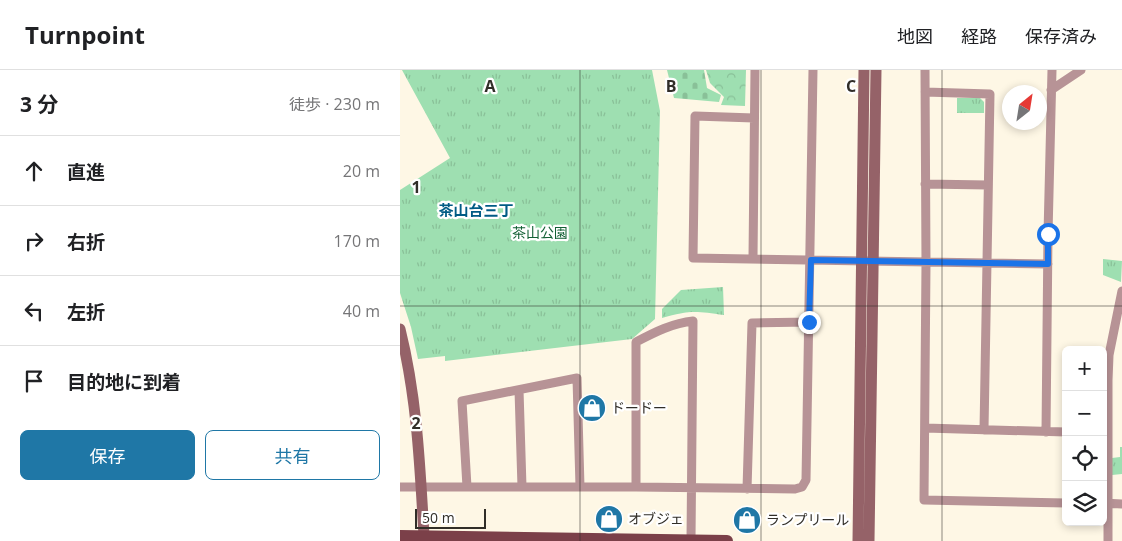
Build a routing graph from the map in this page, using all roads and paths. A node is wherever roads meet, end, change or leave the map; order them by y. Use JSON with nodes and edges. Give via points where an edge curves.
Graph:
{"nodes":[{"id":1,"x":755,"y":70,"type":"edge"},
{"id":2,"x":813,"y":70,"type":"edge"},
{"id":3,"x":864,"y":70,"type":"edge"},
{"id":4,"x":876,"y":70,"type":"edge"},
{"id":5,"x":925,"y":70,"type":"edge"},
{"id":6,"x":1052,"y":70,"type":"edge"},
{"id":7,"x":1080,"y":70,"type":"edge"},
{"id":8,"x":1052,"y":90,"type":"junction"},
{"id":9,"x":925,"y":92,"type":"junction"},
{"id":10,"x":754,"y":118,"type":"junction"},
{"id":11,"x":925,"y":184,"type":"junction"},
{"id":12,"x":988,"y":184,"type":"junction"},
{"id":13,"x":753,"y":258,"type":"junction"},
{"id":14,"x":811,"y":260,"type":"junction"},
{"id":15,"x":860,"y":262,"type":"junction"},
{"id":16,"x":873,"y":262,"type":"junction"},
{"id":17,"x":926,"y":263,"type":"junction"},
{"id":18,"x":986,"y":263,"type":"junction"},
{"id":19,"x":1048,"y":264,"type":"junction"},
{"id":20,"x":1122,"y":291,"type":"edge"},
{"id":21,"x":809,"y":322,"type":"junction"},
{"id":22,"x":400,"y":329,"type":"edge"},
{"id":23,"x":519,"y":390,"type":"junction"},
{"id":24,"x":1107,"y":394,"type":"edge"},
{"id":25,"x":925,"y":428,"type":"junction"},
{"id":26,"x":984,"y":430,"type":"junction"},
{"id":27,"x":1046,"y":432,"type":"junction"},
{"id":28,"x":1062,"y":432,"type":"edge"},
{"id":29,"x":1105,"y":436,"type":"edge"},
{"id":30,"x":1105,"y":481,"type":"edge"},
{"id":31,"x":580,"y":486,"type":"junction"},
{"id":32,"x":400,"y":487,"type":"edge"},
{"id":33,"x":421,"y":487,"type":"junction"},
{"id":34,"x":467,"y":487,"type":"junction"},
{"id":35,"x":522,"y":487,"type":"junction"},
{"id":36,"x":636,"y":487,"type":"junction"},
{"id":37,"x":691,"y":488,"type":"junction"},
{"id":38,"x":747,"y":489,"type":"junction"},
{"id":39,"x":1062,"y":503,"type":"edge"},
{"id":40,"x":1107,"y":503,"type":"edge"},
{"id":41,"x":1122,"y":504,"type":"edge"},
{"id":42,"x":1107,"y":526,"type":"edge"},
{"id":43,"x":400,"y":536,"type":"edge"},
{"id":44,"x":424,"y":538,"type":"edge"},
{"id":45,"x":691,"y":540,"type":"edge"},
{"id":46,"x":727,"y":541,"type":"edge"},
{"id":47,"x":858,"y":541,"type":"edge"},
{"id":48,"x":869,"y":541,"type":"edge"},
{"id":49,"x":1108,"y":541,"type":"edge"}],
"edges":[{"from":1,"to":10,"type":"street"},
{"from":2,"to":14,"type":"street"},
{"from":3,"to":15,"type":"street"},
{"from":4,"to":16,"type":"street"},
{"from":5,"to":9,"type":"street"},
{"from":6,"to":8,"type":"street"},
{"from":7,"to":8,"type":"street"},
{"from":8,"to":19,"type":"street"},
{"from":9,"to":11,"type":"street"},
{"from":9,"to":12,"type":"street","via":[[990,94]]},
{"from":10,"to":13,"type":"street"},
{"from":10,"to":13,"type":"street","via":[[695,116],[693,258]]},
{"from":11,"to":12,"type":"street"},
{"from":11,"to":17,"type":"street"},
{"from":12,"to":18,"type":"street"},
{"from":13,"to":14,"type":"street"},
{"from":14,"to":15,"type":"street"},
{"from":14,"to":21,"type":"street"},
{"from":15,"to":16,"type":"street"},
{"from":15,"to":47,"type":"street"},
{"from":16,"to":17,"type":"street"},
{"from":16,"to":48,"type":"street"},
{"from":17,"to":18,"type":"street"},
{"from":17,"to":25,"type":"street"},
{"from":18,"to":19,"type":"street"},
{"from":18,"to":26,"type":"street"},
{"from":19,"to":27,"type":"street"},
{"from":20,"to":24,"type":"street","via":[[1109,355]]},
{"from":21,"to":38,"type":"street","via":[[806,480],[802,487],[795,489]]},
{"from":21,"to":38,"type":"street","via":[[752,323]]},
{"from":22,"to":33,"type":"street","via":[[415,408]]},
{"from":23,"to":31,"type":"street","via":[[577,378]]},
{"from":23,"to":34,"type":"street","via":[[462,401]]},
{"from":23,"to":35,"type":"street"},
{"from":25,"to":26,"type":"street"},
{"from":25,"to":39,"type":"street","via":[[924,500]]},
{"from":26,"to":27,"type":"street"},
{"from":27,"to":28,"type":"street"},
{"from":29,"to":30,"type":"street"},
{"from":31,"to":35,"type":"street"},
{"from":31,"to":36,"type":"street"},
{"from":32,"to":33,"type":"street"},
{"from":33,"to":34,"type":"street"},
{"from":33,"to":44,"type":"street"},
{"from":34,"to":35,"type":"street"},
{"from":36,"to":37,"type":"street"},
{"from":36,"to":37,"type":"street","via":[[636,342],[658,330],[693,321]]},
{"from":37,"to":38,"type":"street"},
{"from":37,"to":45,"type":"street"},
{"from":40,"to":41,"type":"street"},
{"from":42,"to":49,"type":"street"},
{"from":43,"to":44,"type":"main road"},
{"from":44,"to":45,"type":"main road"},
{"from":45,"to":46,"type":"main road"}]}
